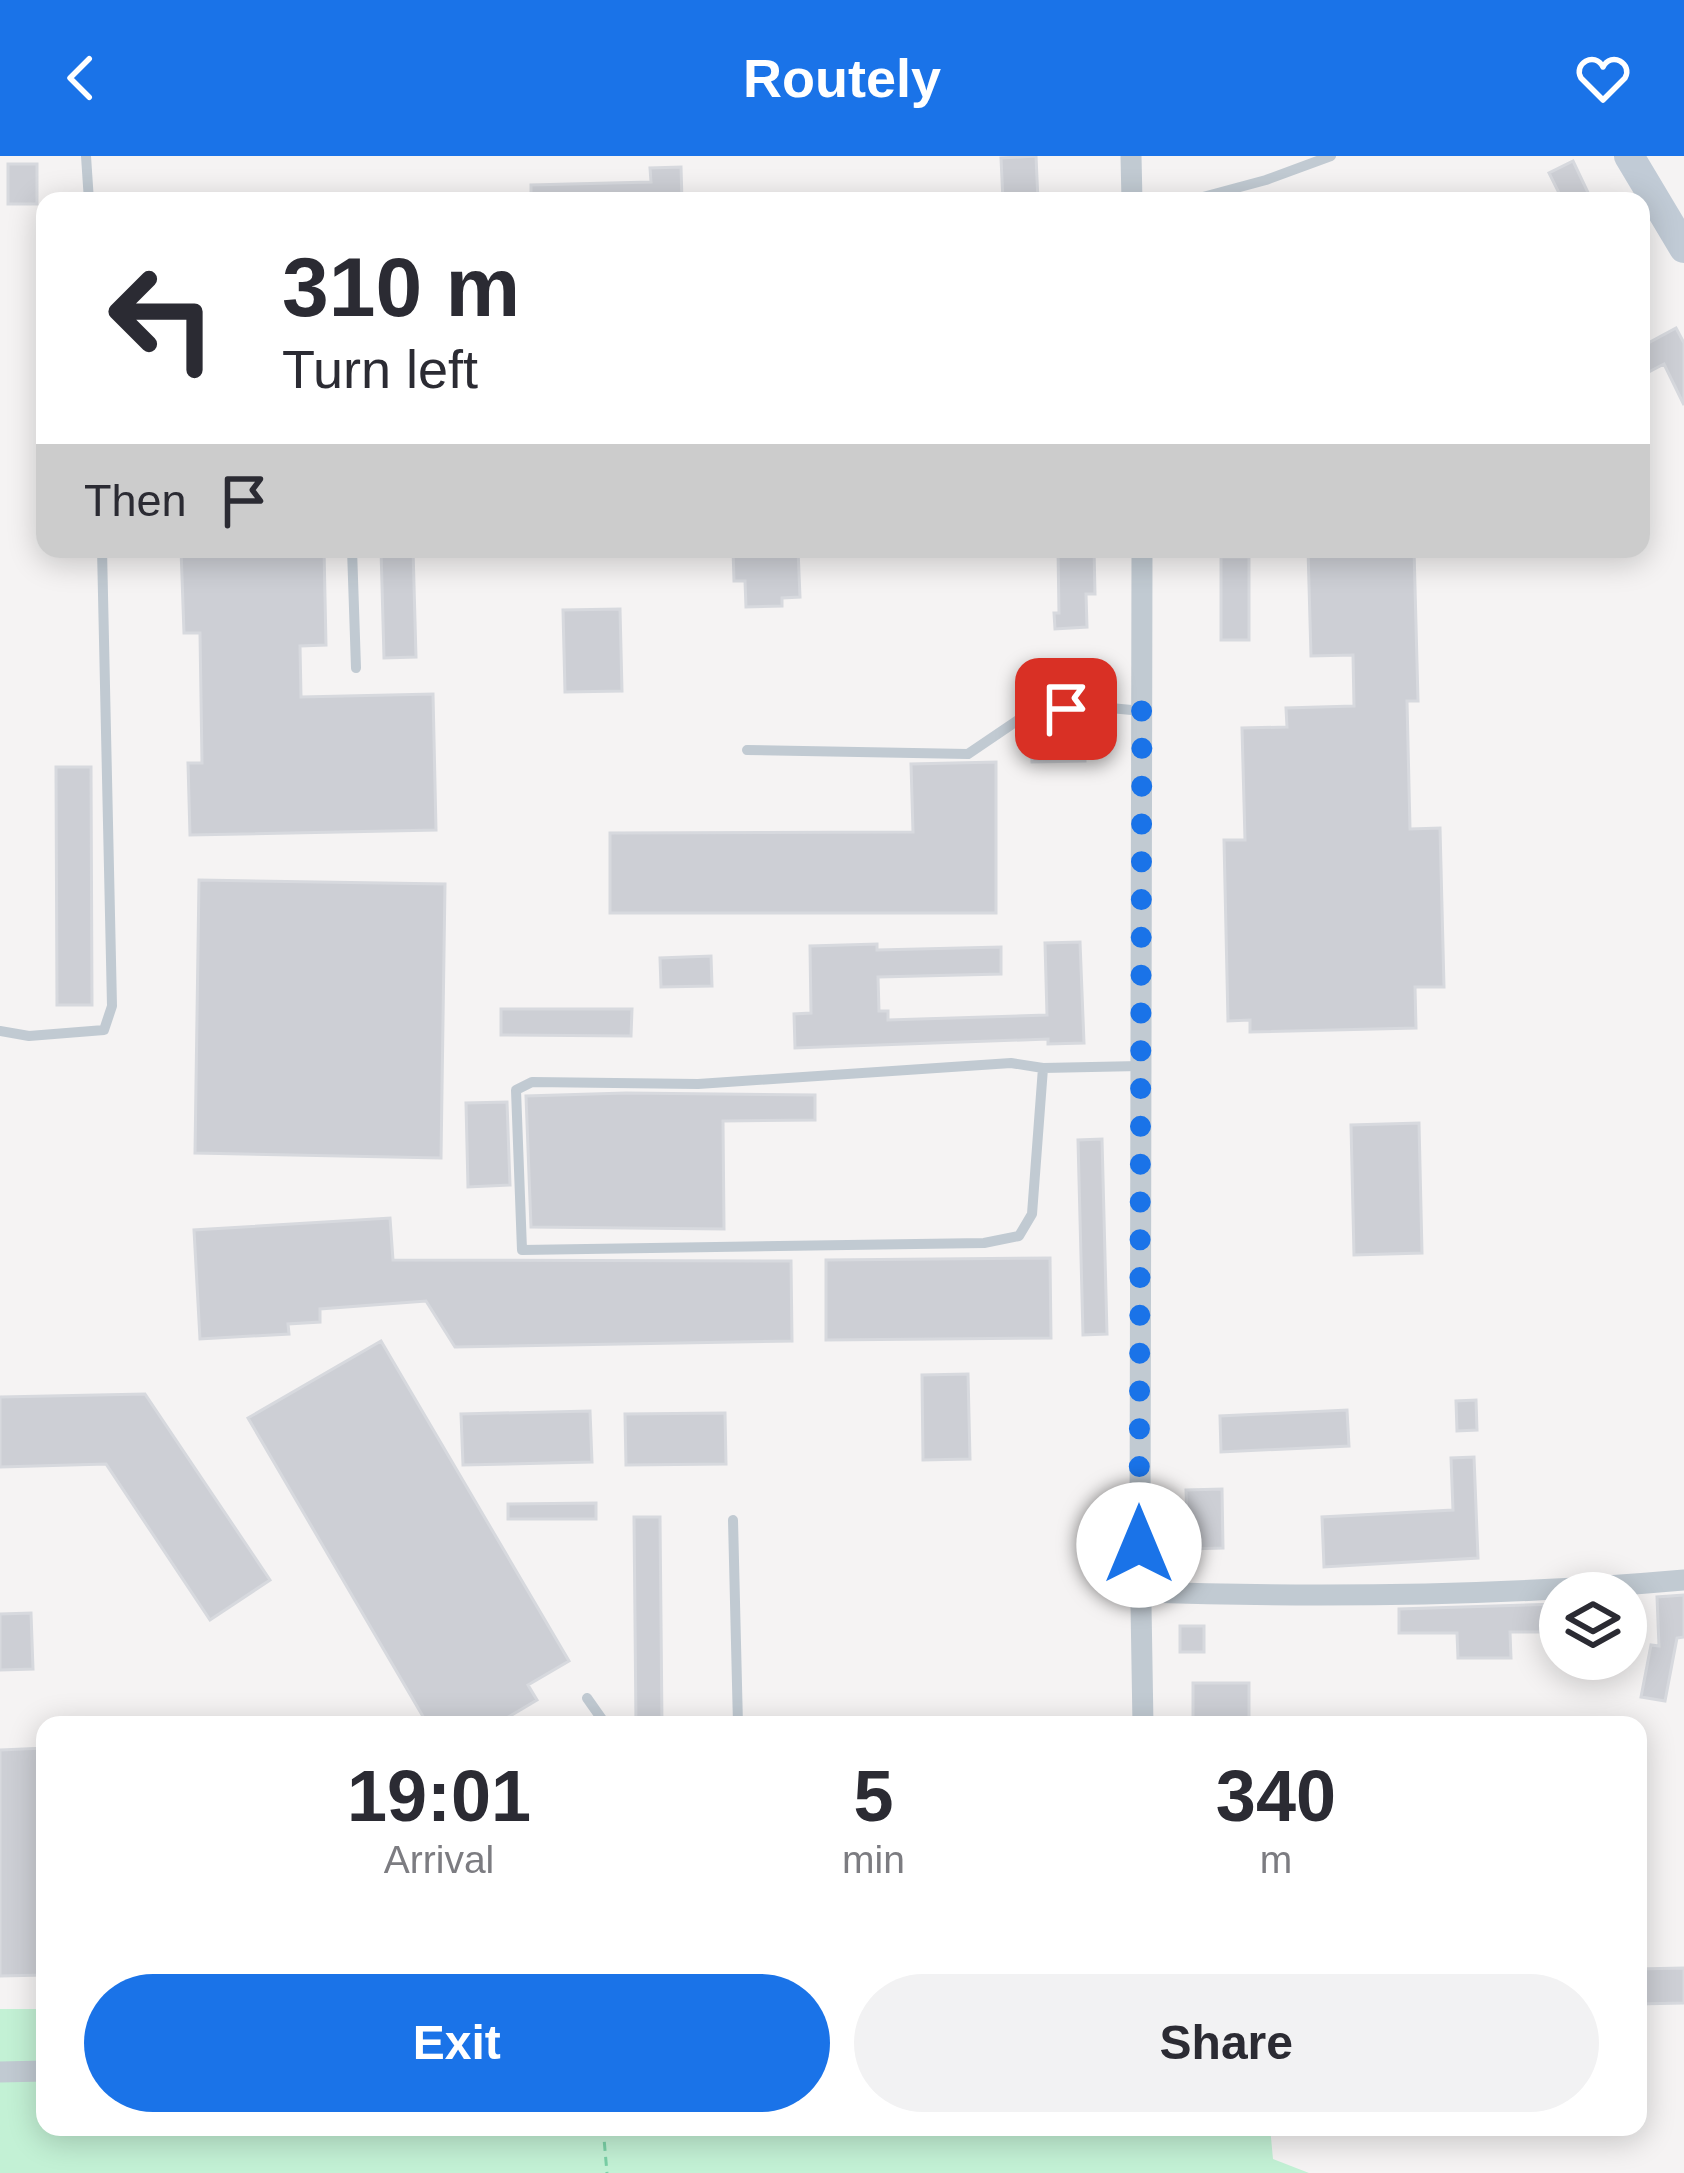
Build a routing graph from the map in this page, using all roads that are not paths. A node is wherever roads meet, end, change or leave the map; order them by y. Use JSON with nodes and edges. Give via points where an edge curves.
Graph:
{"nodes":[{"id":1,"x":86,"y":156,"type":"edge"},
{"id":2,"x":1131,"y":156,"type":"edge"},
{"id":3,"x":1331,"y":156,"type":"edge"},
{"id":4,"x":1629,"y":156,"type":"edge"},
{"id":5,"x":88,"y":192,"type":"edge"},
{"id":6,"x":1132,"y":192,"type":"edge"},
{"id":7,"x":1221,"y":192,"type":"edge"},
{"id":8,"x":1684,"y":248,"type":"edge"},
{"id":9,"x":102,"y":558,"type":"edge"},
{"id":10,"x":352,"y":558,"type":"edge"},
{"id":11,"x":1142,"y":558,"type":"edge"},
{"id":12,"x":356,"y":668,"type":"dead end"},
{"id":13,"x":1142,"y":711,"type":"junction"},
{"id":14,"x":747,"y":750,"type":"dead end"},
{"id":15,"x":0,"y":1031,"type":"edge"},
{"id":16,"x":1140,"y":1066,"type":"junction"},
{"id":17,"x":1043,"y":1068,"type":"junction"},
{"id":18,"x":734,"y":1520,"type":"dead end"},
{"id":19,"x":1684,"y":1580,"type":"edge"},
{"id":20,"x":1141,"y":1592,"type":"junction"},
{"id":21,"x":587,"y":1699,"type":"dead end"},
{"id":22,"x":599,"y":1716,"type":"edge"},
{"id":23,"x":738,"y":1716,"type":"edge"},
{"id":24,"x":1143,"y":1716,"type":"edge"},
{"id":25,"x":36,"y":2071,"type":"edge"},
{"id":26,"x":0,"y":2072,"type":"edge"}],
"edges":[{"from":1,"to":5,"type":"lane"},
{"from":2,"to":6,"type":"street"},
{"from":3,"to":7,"type":"lane"},
{"from":4,"to":8,"type":"street"},
{"from":9,"to":15,"type":"lane","via":[[112,1006],[104,1030]]},
{"from":10,"to":12,"type":"lane"},
{"from":11,"to":13,"type":"street"},
{"from":13,"to":14,"type":"lane","via":[[1033,710],[968,754]]},
{"from":13,"to":16,"type":"street"},
{"from":16,"to":17,"type":"lane"},
{"from":16,"to":20,"type":"street"},
{"from":17,"to":17,"type":"lane","via":[[1032,1214],[1019,1236],[984,1244],[522,1250],[516,1090],[532,1082],[698,1084],[1011,1063]]},
{"from":18,"to":23,"type":"lane"},
{"from":19,"to":20,"type":"street","via":[[1352,1594]]},
{"from":20,"to":24,"type":"street"},
{"from":21,"to":22,"type":"lane"},
{"from":25,"to":26,"type":"street"}]}
